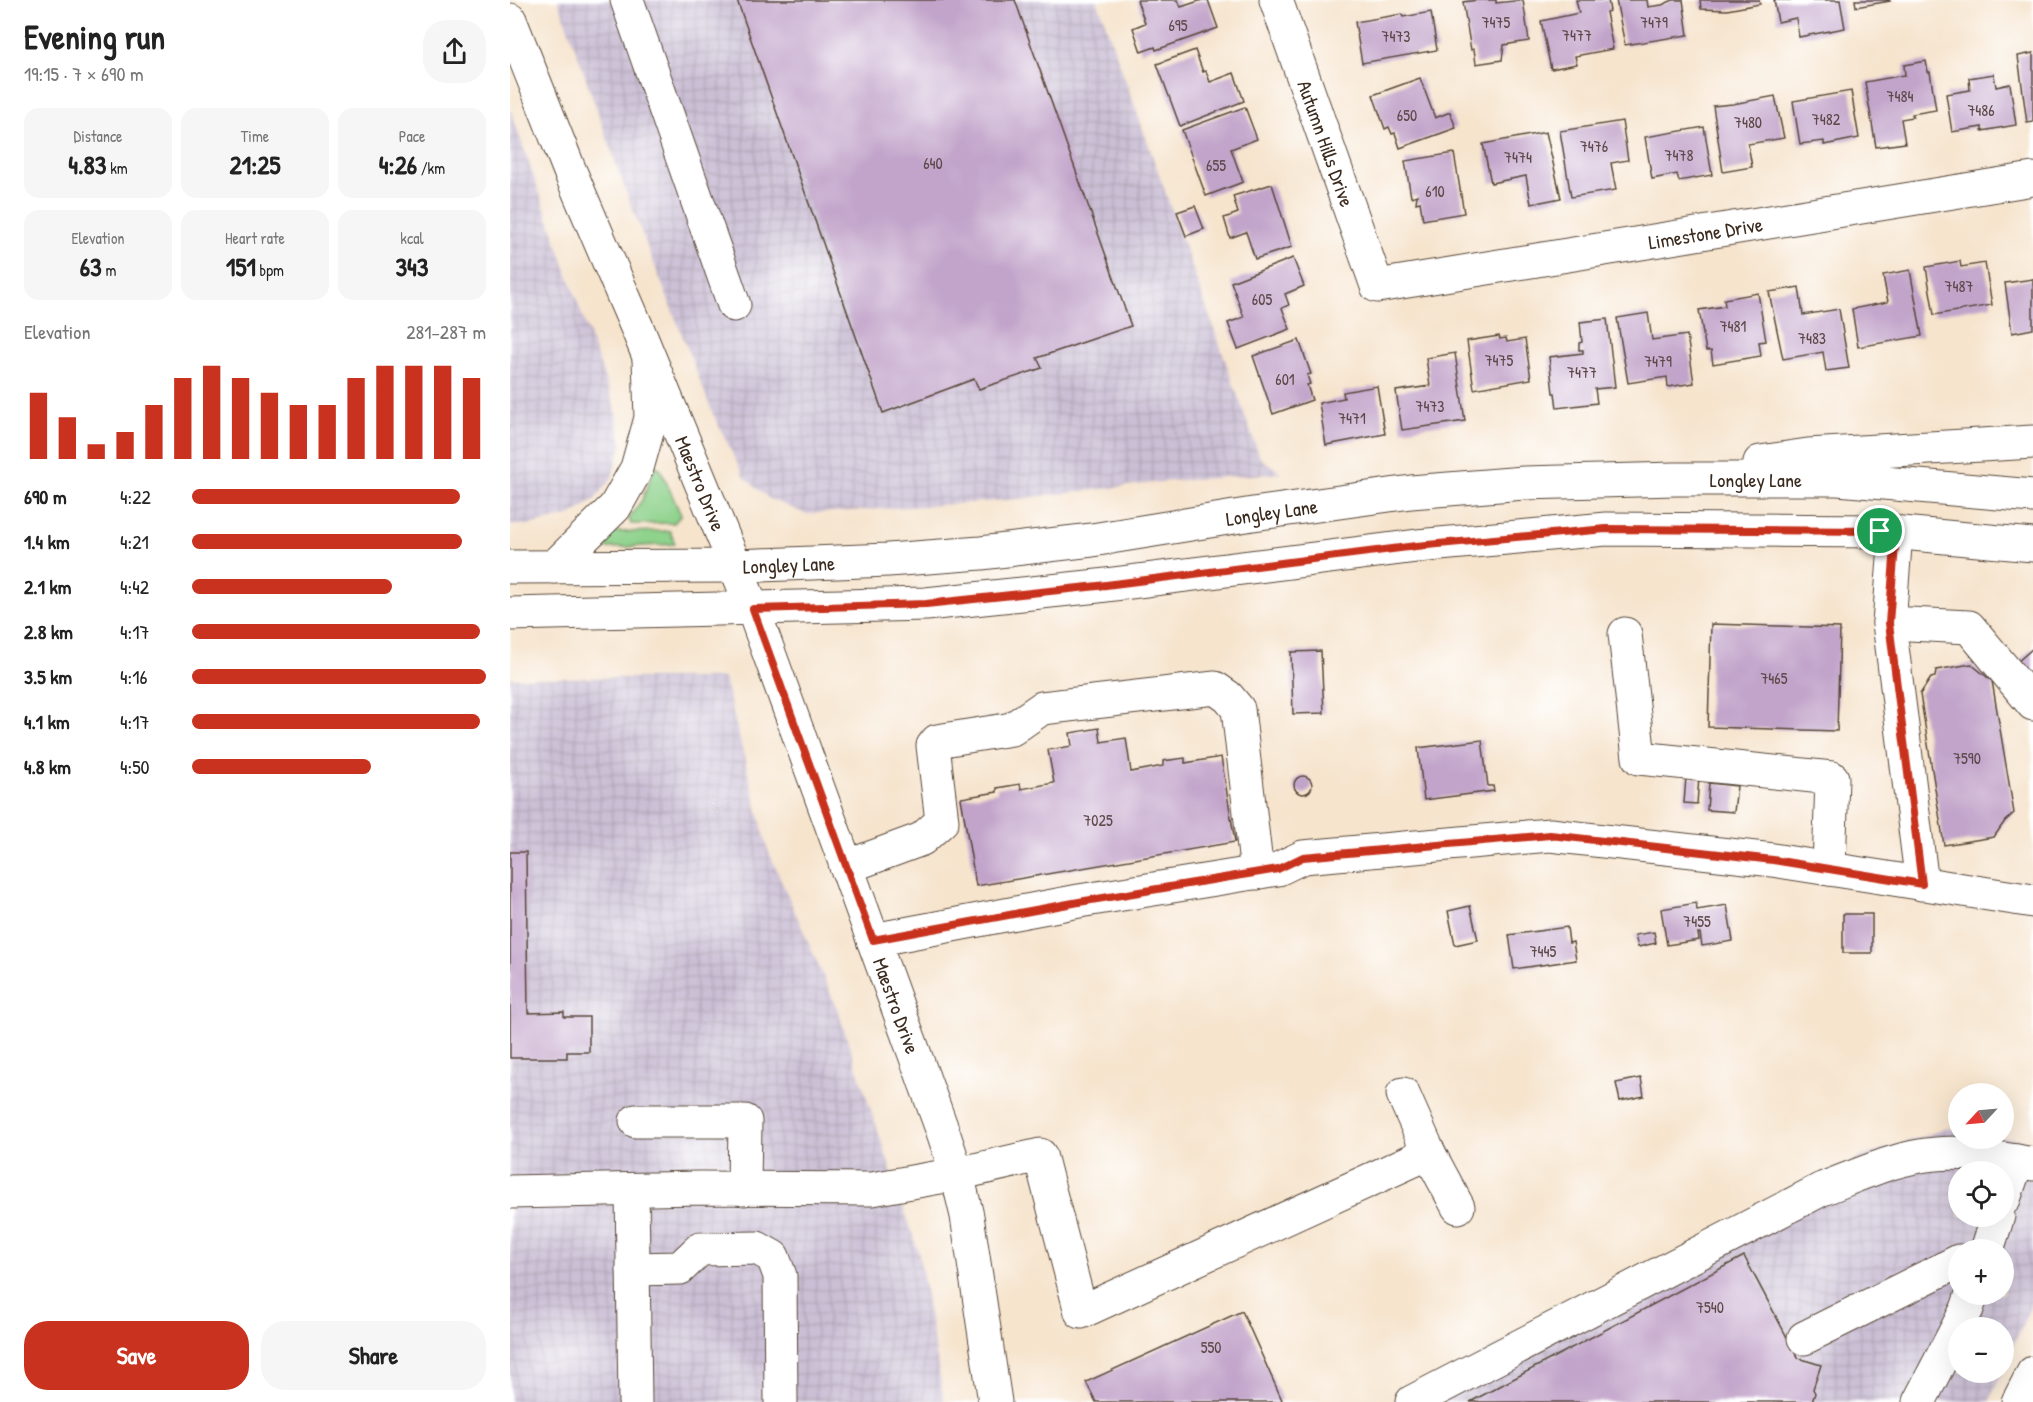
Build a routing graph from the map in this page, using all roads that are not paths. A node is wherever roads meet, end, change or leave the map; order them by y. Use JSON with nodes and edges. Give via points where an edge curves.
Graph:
{"nodes":[{"id":1,"x":627,"y":0,"type":"edge"},
{"id":2,"x":1276,"y":0,"type":"edge"},
{"id":3,"x":510,"y":20,"type":"edge"},
{"id":4,"x":2033,"y":179,"type":"edge"},
{"id":5,"x":1377,"y":286,"type":"joint"},
{"id":6,"x":734,"y":305,"type":"dead end"},
{"id":7,"x":649,"y":359,"type":"junction"},
{"id":8,"x":2033,"y":442,"type":"edge"},
{"id":9,"x":1637,"y":480,"type":"junction"},
{"id":10,"x":2033,"y":496,"type":"edge"},
{"id":11,"x":1896,"y":533,"type":"junction"},
{"id":12,"x":2033,"y":545,"type":"edge"},
{"id":13,"x":736,"y":566,"type":"junction"},
{"id":14,"x":510,"y":567,"type":"edge"},
{"id":15,"x":554,"y":567,"type":"junction"},
{"id":16,"x":753,"y":609,"type":"junction"},
{"id":17,"x":510,"y":614,"type":"edge"},
{"id":18,"x":1889,"y":623,"type":"junction"},
{"id":19,"x":1625,"y":634,"type":"dead end"},
{"id":20,"x":2033,"y":704,"type":"edge"},
{"id":21,"x":846,"y":867,"type":"junction"},
{"id":22,"x":1829,"y":869,"type":"junction"},
{"id":23,"x":1257,"y":873,"type":"junction"},
{"id":24,"x":1922,"y":884,"type":"junction"},
{"id":25,"x":2033,"y":901,"type":"edge"},
{"id":26,"x":873,"y":940,"type":"junction"},
{"id":27,"x":1403,"y":1094,"type":"dead end"},
{"id":28,"x":636,"y":1121,"type":"dead end"},
{"id":29,"x":1429,"y":1153,"type":"junction"},
{"id":30,"x":2025,"y":1162,"type":"edge"},
{"id":31,"x":957,"y":1174,"type":"junction"},
{"id":32,"x":2014,"y":1181,"type":"edge"},
{"id":33,"x":744,"y":1189,"type":"junction"},
{"id":34,"x":632,"y":1190,"type":"junction"},
{"id":35,"x":510,"y":1192,"type":"edge"},
{"id":36,"x":1458,"y":1207,"type":"dead end"},
{"id":37,"x":1948,"y":1266,"type":"edge"},
{"id":38,"x":633,"y":1269,"type":"junction"},
{"id":39,"x":1968,"y":1305,"type":"edge"},
{"id":40,"x":1804,"y":1338,"type":"dead end"},
{"id":41,"x":2033,"y":1373,"type":"edge"},
{"id":42,"x":635,"y":1402,"type":"edge"},
{"id":43,"x":781,"y":1402,"type":"edge"},
{"id":44,"x":995,"y":1402,"type":"edge"},
{"id":45,"x":1412,"y":1402,"type":"edge"},
{"id":46,"x":1919,"y":1402,"type":"edge"},
{"id":47,"x":2018,"y":1402,"type":"edge"}],
"edges":[{"from":1,"to":6,"type":"main road"},
{"from":2,"to":5,"type":"main road","name":"Autumn Hills Drive"},
{"from":3,"to":7,"type":"main road","name":"Maestro Drive"},
{"from":4,"to":5,"type":"main road","name":"Limestone Drive"},
{"from":7,"to":13,"type":"main road","name":"Maestro Drive"},
{"from":7,"to":15,"type":"main road","via":[[651,418],[637,468],[615,507]]},
{"from":8,"to":9,"type":"main road","via":[[1808,455]]},
{"from":9,"to":10,"type":"main road","name":"Longley Lane","via":[[1838,479]]},
{"from":9,"to":13,"type":"main road","name":"Longley Lane","via":[[1411,492],[981,553]]},
{"from":11,"to":12,"type":"main road"},
{"from":11,"to":16,"type":"main road","via":[[1606,529],[1416,546],[926,604]]},
{"from":11,"to":18,"type":"main road"},
{"from":13,"to":15,"type":"main road","name":"Longley Lane"},
{"from":13,"to":16,"type":"main road","name":"Maestro Drive"},
{"from":14,"to":15,"type":"main road","name":"Longley Lane"},
{"from":16,"to":17,"type":"main road"},
{"from":16,"to":21,"type":"main road","name":"Maestro Drive"},
{"from":18,"to":20,"type":"main road","via":[[1969,627]]},
{"from":18,"to":24,"type":"main road"},
{"from":19,"to":22,"type":"main road","via":[[1639,758],[1832,778]]},
{"from":21,"to":23,"type":"main road","via":[[922,839],[942,821],[933,746],[937,741],[1012,729],[1042,708],[1215,688],[1238,709]]},
{"from":21,"to":26,"type":"main road","name":"Maestro Drive"},
{"from":22,"to":23,"type":"main road","via":[[1550,835],[1303,857],[1278,869]]},
{"from":22,"to":24,"type":"main road"},
{"from":23,"to":26,"type":"main road"},
{"from":24,"to":25,"type":"main road"},
{"from":26,"to":31,"type":"main road","name":"Maestro Drive"},
{"from":27,"to":29,"type":"main road"},
{"from":28,"to":33,"type":"main road","via":[[745,1122]]},
{"from":29,"to":31,"type":"main road","via":[[1081,1312],[1040,1155]]},
{"from":29,"to":36,"type":"main road"},
{"from":30,"to":32,"type":"main road"},
{"from":30,"to":45,"type":"main road","via":[[1971,1154],[1936,1154],[1888,1163],[1822,1189]]},
{"from":31,"to":33,"type":"main road","via":[[872,1189]]},
{"from":31,"to":44,"type":"main road","name":"Maestro Drive"},
{"from":33,"to":34,"type":"main road"},
{"from":34,"to":35,"type":"main road"},
{"from":34,"to":38,"type":"main road"},
{"from":37,"to":40,"type":"main road"},
{"from":38,"to":42,"type":"main road"},
{"from":38,"to":43,"type":"main road","via":[[680,1268],[700,1249],[757,1248],[774,1257],[780,1276]]},
{"from":39,"to":46,"type":"main road"},
{"from":41,"to":47,"type":"main road"}]}
